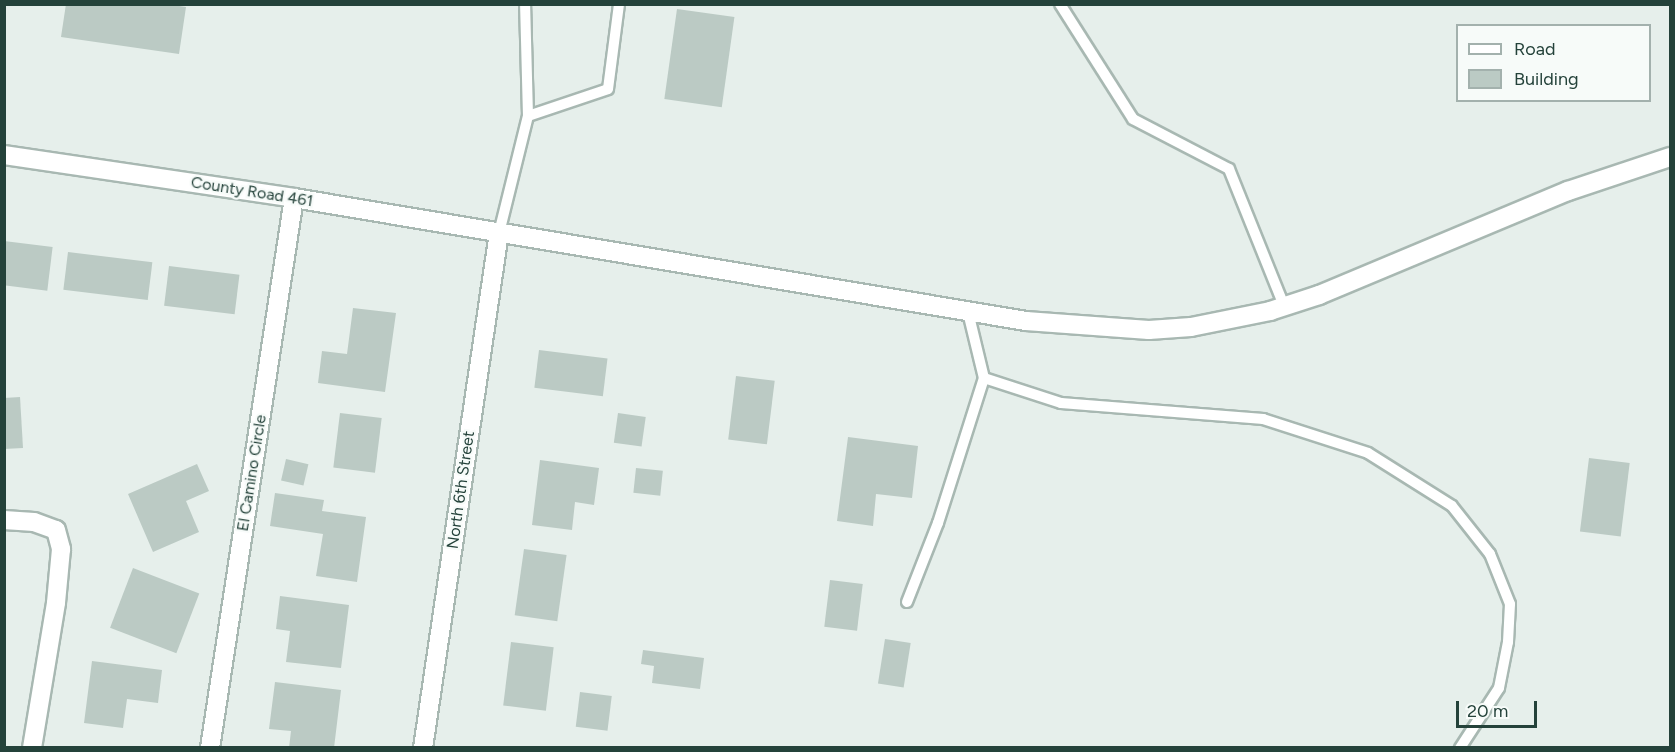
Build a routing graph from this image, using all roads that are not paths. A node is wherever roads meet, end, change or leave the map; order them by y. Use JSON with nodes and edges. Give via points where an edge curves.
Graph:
{"nodes":[{"id":1,"x":525,"y":4,"type":"edge"},
{"id":2,"x":619,"y":4,"type":"edge"},
{"id":3,"x":1060,"y":4,"type":"edge"},
{"id":4,"x":528,"y":116,"type":"junction"},
{"id":5,"x":4,"y":155,"type":"edge"},
{"id":6,"x":1671,"y":157,"type":"edge"},
{"id":7,"x":294,"y":198,"type":"junction"},
{"id":8,"x":499,"y":233,"type":"junction"},
{"id":9,"x":1284,"y":306,"type":"junction"},
{"id":10,"x":968,"y":312,"type":"junction"},
{"id":11,"x":984,"y":378,"type":"junction"},
{"id":12,"x":4,"y":520,"type":"edge"},
{"id":13,"x":907,"y":602,"type":"dead end"},
{"id":14,"x":32,"y":747,"type":"edge"},
{"id":15,"x":210,"y":747,"type":"edge"},
{"id":16,"x":423,"y":747,"type":"edge"},
{"id":17,"x":1460,"y":747,"type":"edge"}],
"edges":[{"from":1,"to":4,"type":"lane"},
{"from":2,"to":4,"type":"lane","via":[[608,89]]},
{"from":3,"to":9,"type":"lane","via":[[1133,119],[1228,169]]},
{"from":4,"to":8,"type":"lane"},
{"from":5,"to":7,"type":"main road","name":"County Road 461"},
{"from":6,"to":9,"type":"main road","name":"County Road 461","via":[[1568,191]]},
{"from":7,"to":8,"type":"main road","name":"County Road 461"},
{"from":7,"to":15,"type":"main road","name":"El Camino Circle"},
{"from":8,"to":10,"type":"main road","name":"County Road 461"},
{"from":8,"to":16,"type":"main road","name":"North 6th Street"},
{"from":9,"to":10,"type":"main road","name":"County Road 461","via":[[1228,321],[1149,330],[1070,326]]},
{"from":10,"to":11,"type":"lane"},
{"from":11,"to":13,"type":"lane","via":[[938,523]]},
{"from":11,"to":17,"type":"lane","via":[[1062,403],[1263,419],[1368,453],[1452,506],[1490,554],[1510,604],[1499,688]]},
{"from":12,"to":14,"type":"main road","via":[[34,522],[56,530],[61,549]]}]}
